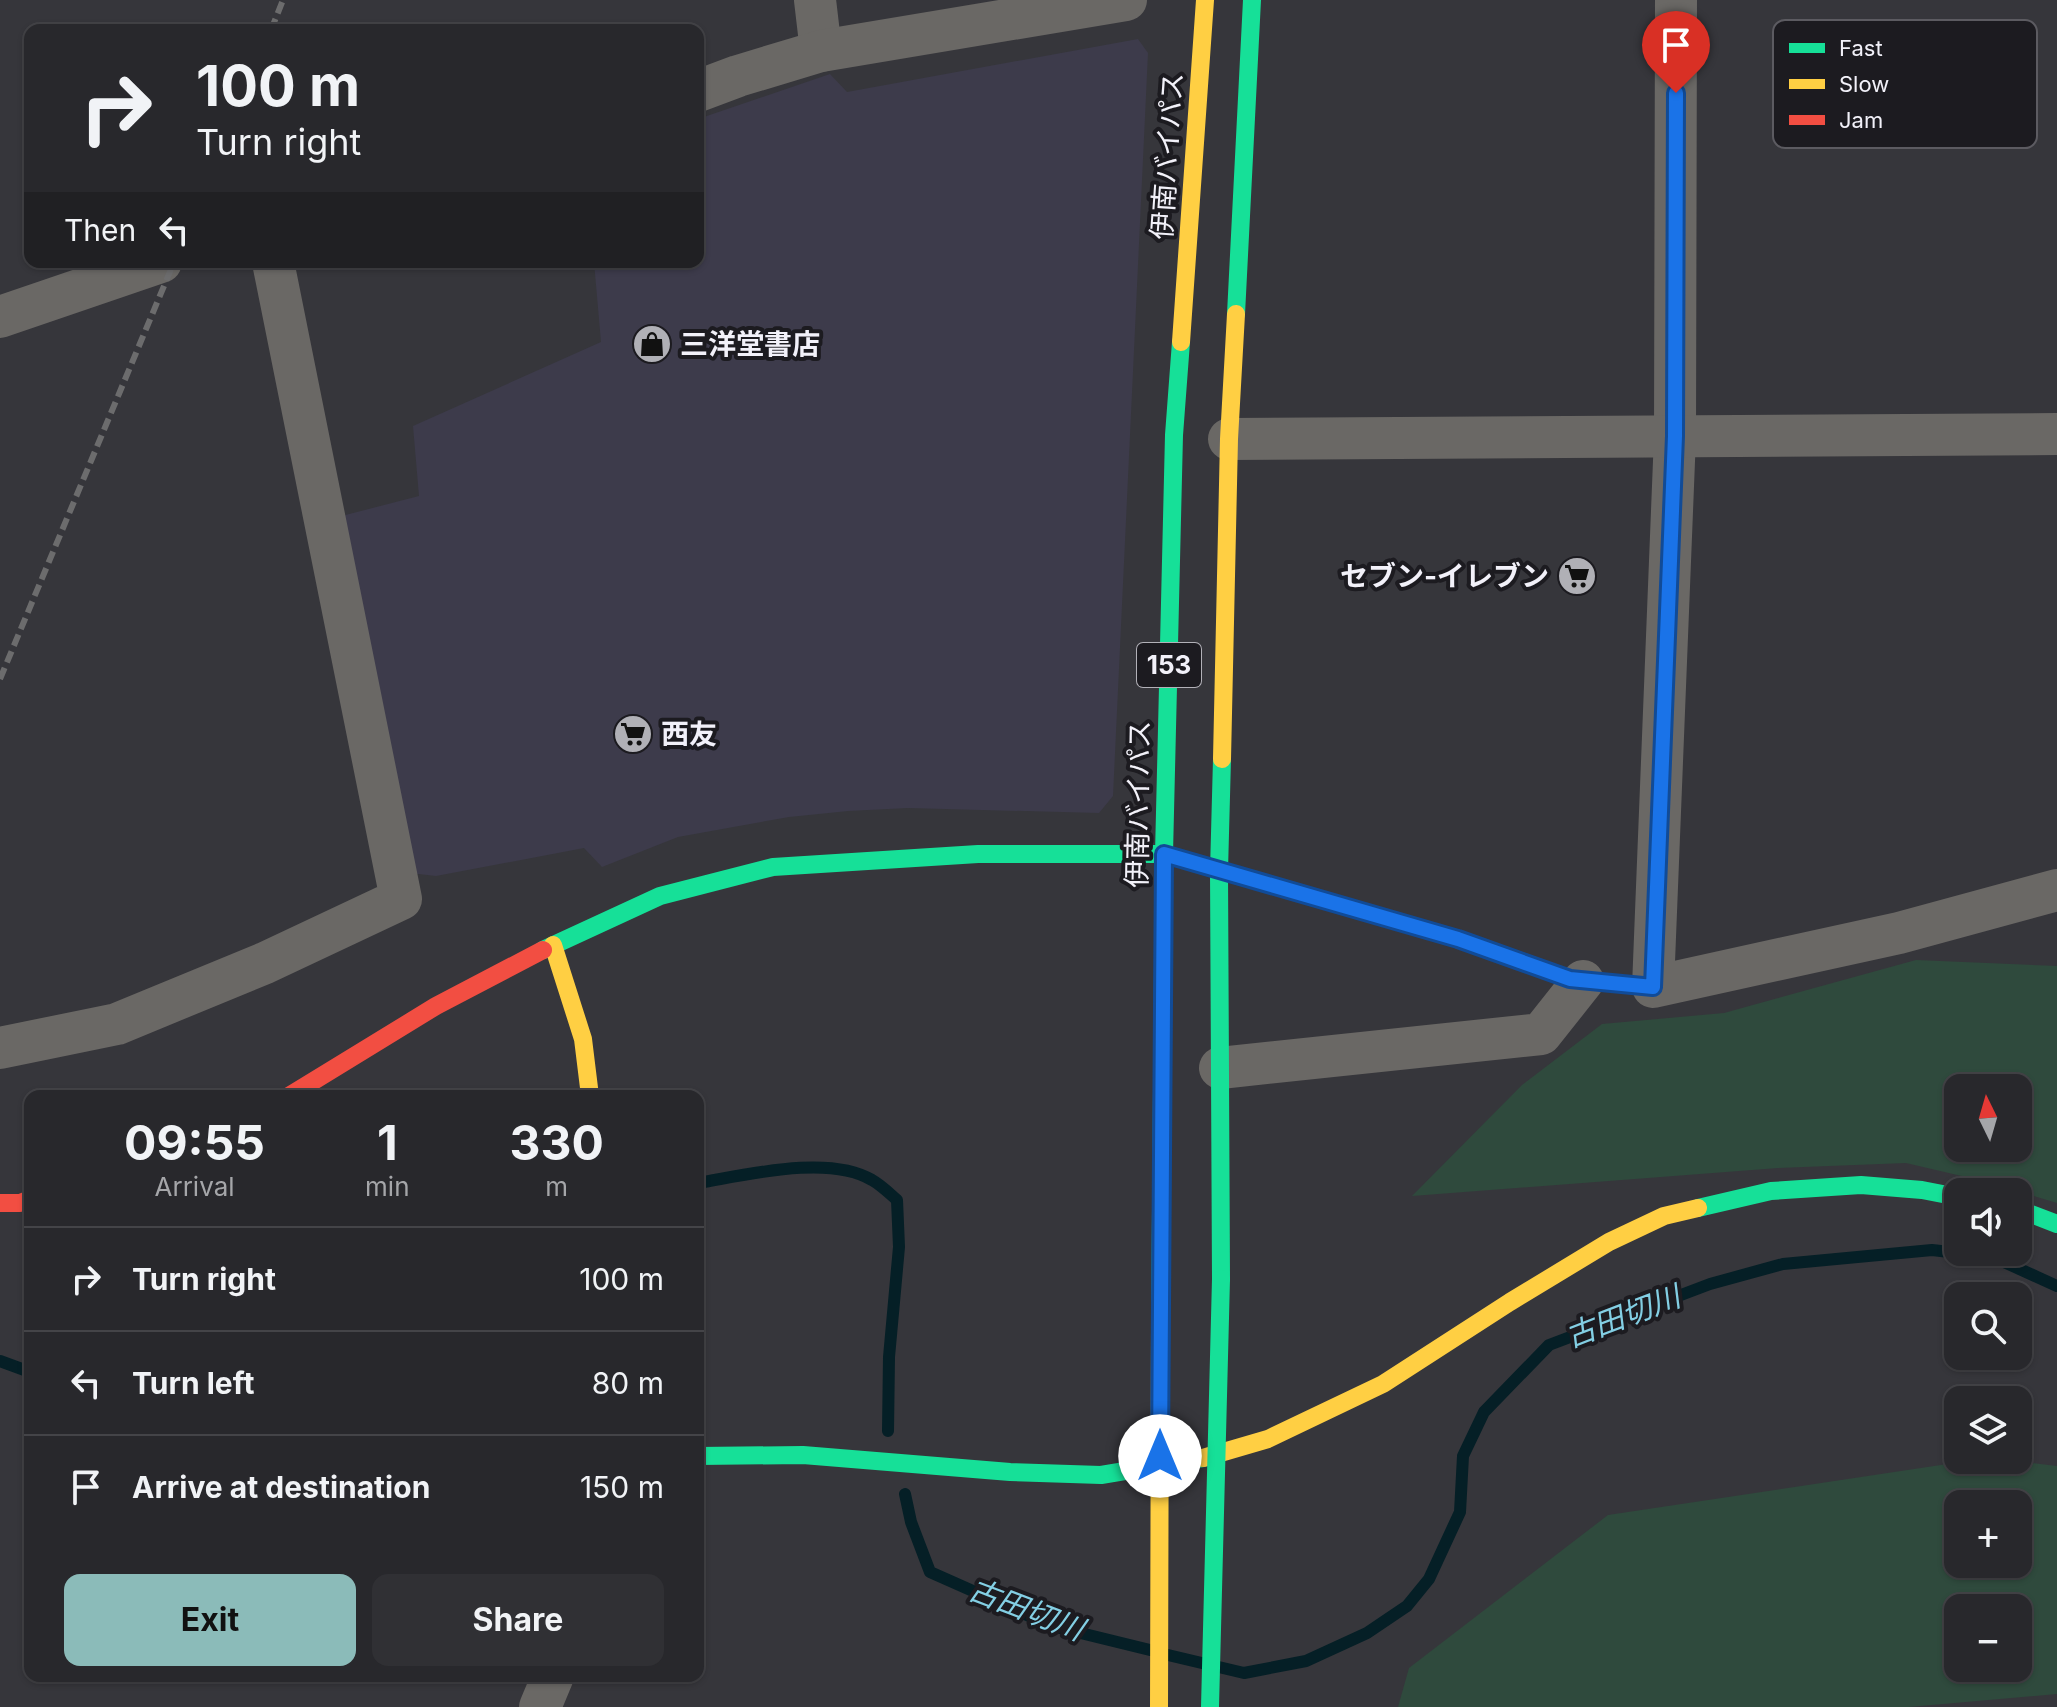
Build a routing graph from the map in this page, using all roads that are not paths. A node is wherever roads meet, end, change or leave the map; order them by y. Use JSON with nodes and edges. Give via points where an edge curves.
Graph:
{"nodes":[{"id":1,"x":815,"y":0,"type":"edge"},
{"id":2,"x":1126,"y":0,"type":"edge"},
{"id":3,"x":1205,"y":0,"type":"edge"},
{"id":4,"x":1252,"y":0,"type":"edge"},
{"id":5,"x":1676,"y":0,"type":"edge"},
{"id":6,"x":821,"y":51,"type":"junction"},
{"id":7,"x":704,"y":89,"type":"edge"},
{"id":8,"x":143,"y":268,"type":"edge"},
{"id":9,"x":274,"y":268,"type":"edge"},
{"id":10,"x":0,"y":317,"type":"edge"},
{"id":11,"x":2057,"y":434,"type":"edge"},
{"id":12,"x":1675,"y":436,"type":"junction"},
{"id":13,"x":1229,"y":439,"type":"junction"},
{"id":14,"x":1164,"y":854,"type":"junction"},
{"id":15,"x":2057,"y":868,"type":"edge"},
{"id":16,"x":1219,"y":871,"type":"junction"},
{"id":17,"x":2057,"y":890,"type":"edge"},
{"id":18,"x":553,"y":945,"type":"junction"},
{"id":19,"x":1583,"y":981,"type":"junction"},
{"id":20,"x":1653,"y":987,"type":"junction"},
{"id":21,"x":0,"y":1048,"type":"edge"},
{"id":22,"x":1220,"y":1068,"type":"junction"},
{"id":23,"x":299,"y":1090,"type":"edge"},
{"id":24,"x":589,"y":1090,"type":"edge"},
{"id":25,"x":1944,"y":1194,"type":"edge"},
{"id":26,"x":24,"y":1201,"type":"edge"},
{"id":27,"x":0,"y":1203,"type":"edge"},
{"id":28,"x":2032,"y":1214,"type":"edge"},
{"id":29,"x":2057,"y":1224,"type":"edge"},
{"id":30,"x":704,"y":1456,"type":"edge"},
{"id":31,"x":550,"y":1682,"type":"edge"},
{"id":32,"x":540,"y":1707,"type":"edge"},
{"id":33,"x":1159,"y":1707,"type":"edge"},
{"id":34,"x":1210,"y":1707,"type":"edge"}],
"edges":[{"from":1,"to":6,"type":"street"},
{"from":2,"to":6,"type":"street"},
{"from":3,"to":14,"type":"main road","name":"伊南バイパス","number":"153","via":[[1174,435]]},
{"from":4,"to":13,"type":"main road","number":"153"},
{"from":5,"to":12,"type":"street"},
{"from":6,"to":7,"type":"street"},
{"from":8,"to":10,"type":"street"},
{"from":9,"to":21,"type":"street","via":[[401,899],[117,1024]]},
{"from":11,"to":12,"type":"street"},
{"from":12,"to":13,"type":"street"},
{"from":12,"to":20,"type":"street"},
{"from":13,"to":16,"type":"main road","number":"153"},
{"from":14,"to":16,"type":"main road"},
{"from":14,"to":18,"type":"main road","via":[[978,854],[773,867],[660,896]]},
{"from":14,"to":33,"type":"main road","name":"伊南バイパス","number":"153","bridge":true},
{"from":15,"to":17,"type":"street"},
{"from":16,"to":19,"type":"main road","via":[[1458,939]]},
{"from":16,"to":22,"type":"main road","number":"153"},
{"from":17,"to":20,"type":"street","via":[[1899,933]]},
{"from":18,"to":23,"type":"main road","via":[[436,1006]]},
{"from":18,"to":24,"type":"main road","via":[[583,1039]]},
{"from":19,"to":20,"type":"main road"},
{"from":19,"to":22,"type":"street","via":[[1541,1034]]},
{"from":22,"to":34,"type":"main road","number":"153","bridge":true,"via":[[1221,1279]]},
{"from":25,"to":30,"type":"main road","via":[[1861,1185],[1771,1191],[1664,1216],[1609,1242],[1383,1384],[1268,1439],[1191,1461],[1101,1475],[803,1455]]},
{"from":26,"to":27,"type":"main road"},
{"from":28,"to":29,"type":"main road"},
{"from":31,"to":32,"type":"street"}]}
